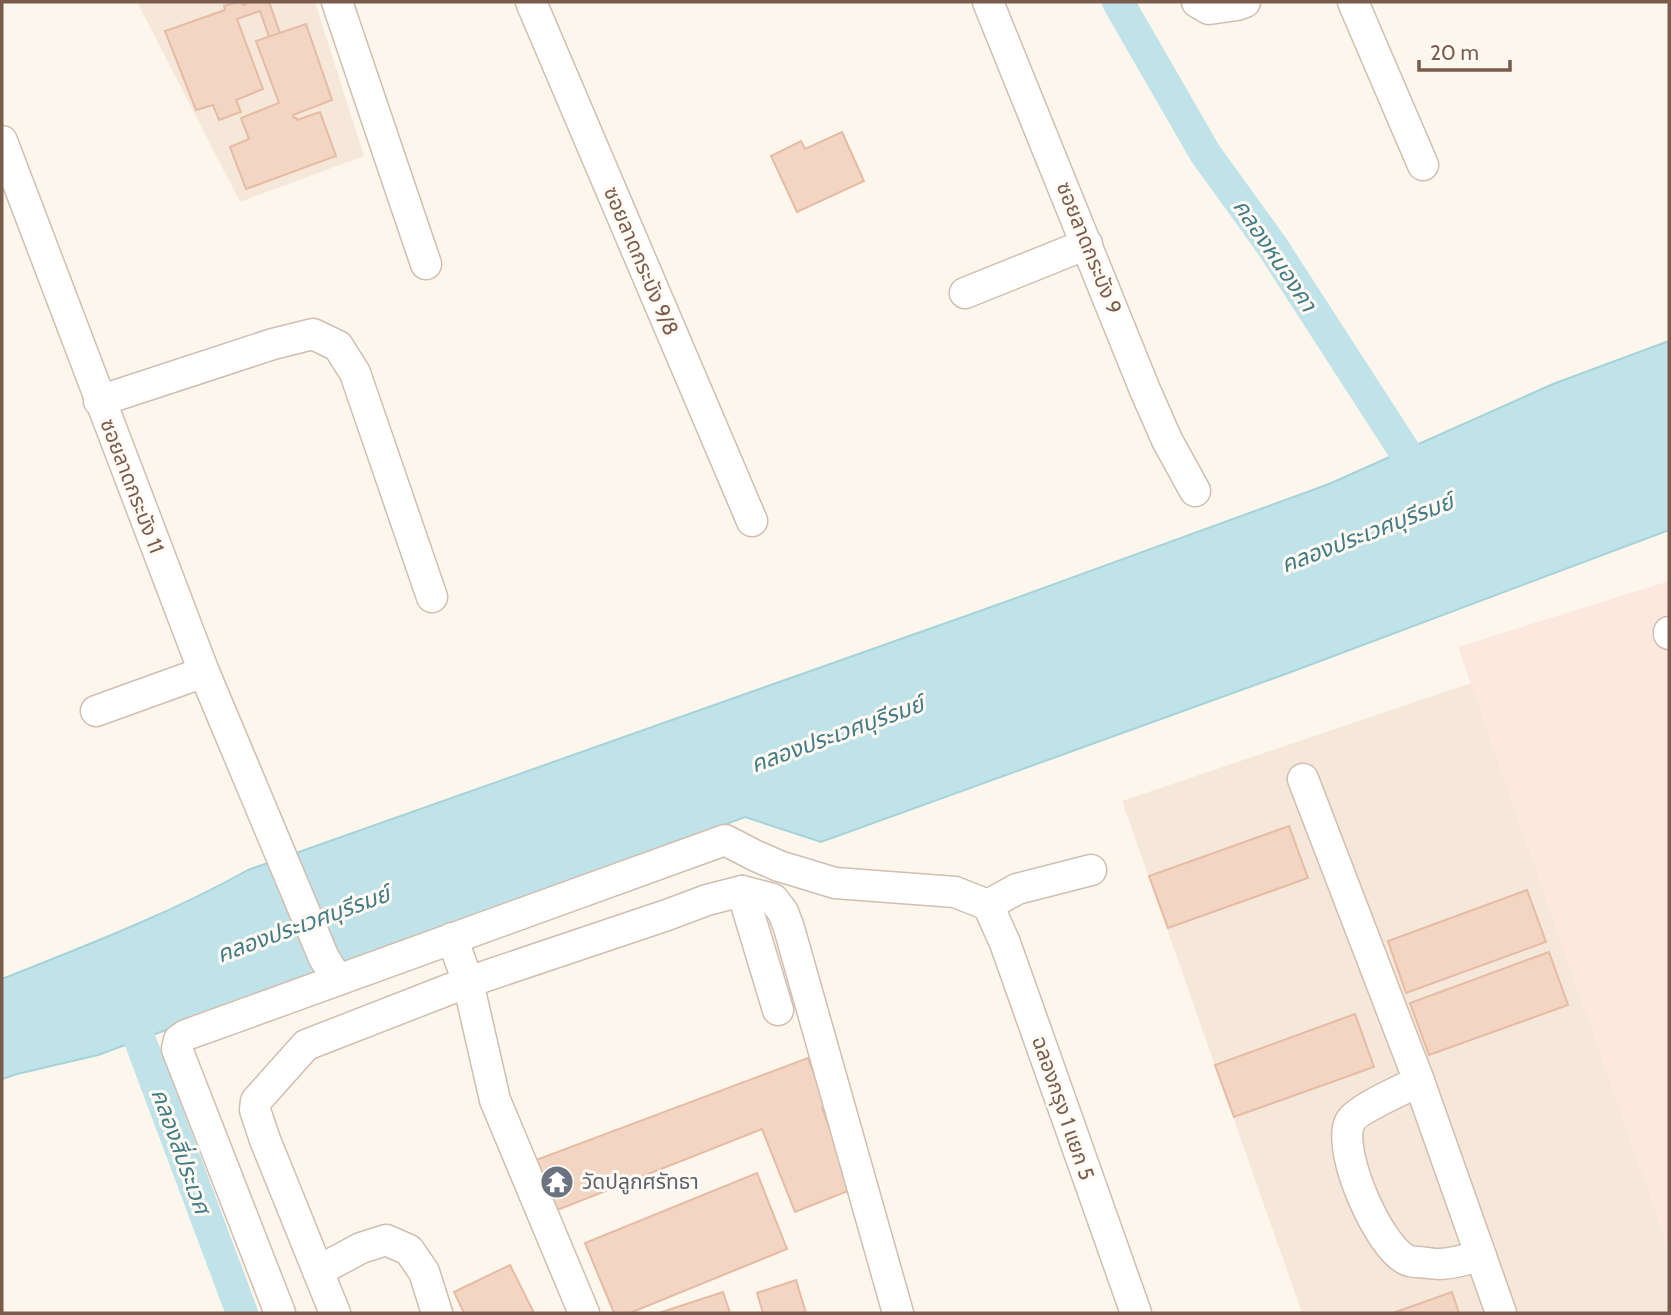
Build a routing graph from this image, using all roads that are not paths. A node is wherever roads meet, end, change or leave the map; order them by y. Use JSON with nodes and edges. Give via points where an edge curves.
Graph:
{"nodes":[{"id":1,"x":337,"y":2,"type":"edge"},
{"id":2,"x":531,"y":2,"type":"edge"},
{"id":3,"x":988,"y":2,"type":"edge"},
{"id":4,"x":1197,"y":2,"type":"edge"},
{"id":5,"x":1245,"y":2,"type":"edge"},
{"id":6,"x":1353,"y":2,"type":"edge"},
{"id":7,"x":2,"y":141,"type":"edge"},
{"id":8,"x":1423,"y":166,"type":"dead end"},
{"id":9,"x":1087,"y":244,"type":"junction"},
{"id":10,"x":426,"y":264,"type":"dead end"},
{"id":11,"x":965,"y":293,"type":"dead end"},
{"id":12,"x":100,"y":401,"type":"junction"},
{"id":13,"x":1195,"y":491,"type":"dead end"},
{"id":14,"x":752,"y":521,"type":"dead end"},
{"id":15,"x":432,"y":597,"type":"dead end"},
{"id":16,"x":204,"y":672,"type":"junction"},
{"id":17,"x":96,"y":711,"type":"dead end"},
{"id":18,"x":1303,"y":779,"type":"dead end"},
{"id":19,"x":1091,"y":870,"type":"dead end"},
{"id":20,"x":742,"y":891,"type":"junction"},
{"id":21,"x":988,"y":905,"type":"junction"},
{"id":22,"x":452,"y":939,"type":"junction"},
{"id":23,"x":331,"y":969,"type":"junction"},
{"id":24,"x":468,"y":982,"type":"junction"},
{"id":25,"x":778,"y":1010,"type":"dead end"},
{"id":26,"x":1419,"y":1081,"type":"junction"},
{"id":27,"x":1481,"y":1256,"type":"junction"},
{"id":28,"x":318,"y":1270,"type":"junction"},
{"id":29,"x":281,"y":1313,"type":"edge"},
{"id":30,"x":335,"y":1313,"type":"edge"},
{"id":31,"x":437,"y":1313,"type":"edge"},
{"id":32,"x":584,"y":1313,"type":"edge"},
{"id":33,"x":898,"y":1313,"type":"edge"},
{"id":34,"x":1136,"y":1313,"type":"edge"},
{"id":35,"x":1501,"y":1313,"type":"edge"}],
"edges":[{"from":1,"to":10,"type":"street"},
{"from":2,"to":14,"type":"street","name":"ซอยลาดกระบัง 9/8"},
{"from":3,"to":9,"type":"street","name":"ซอยลาดกระบัง 9"},
{"from":4,"to":5,"type":"street","via":[[1209,9]]},
{"from":6,"to":8,"type":"street"},
{"from":7,"to":12,"type":"street","name":"ซอยลาดกระบัง 11"},
{"from":9,"to":11,"type":"street"},
{"from":9,"to":13,"type":"street","name":"ซอยลาดกระบัง 9","via":[[1167,440]]},
{"from":12,"to":15,"type":"street","via":[[313,334],[338,346],[355,373]]},
{"from":12,"to":16,"type":"street","name":"ซอยลาดกระบัง 11"},
{"from":16,"to":17,"type":"street"},
{"from":16,"to":23,"type":"street","name":"ซอยลาดกระบัง 11"},
{"from":18,"to":26,"type":"street"},
{"from":19,"to":21,"type":"street","via":[[1017,889]]},
{"from":20,"to":24,"type":"street"},
{"from":20,"to":25,"type":"street"},
{"from":20,"to":33,"type":"street","via":[[773,899],[789,928]]},
{"from":21,"to":22,"type":"street","via":[[955,891],[835,883],[768,861],[725,840]]},
{"from":21,"to":34,"type":"street","name":"ฉลองกรุง 1 แยก 5"},
{"from":22,"to":23,"type":"street"},
{"from":22,"to":24,"type":"street"},
{"from":23,"to":29,"type":"street","via":[[194,1031],[180,1040],[177,1049]]},
{"from":24,"to":28,"type":"street","via":[[306,1045],[256,1101],[265,1140]]},
{"from":24,"to":32,"type":"street","via":[[495,1100]]},
{"from":26,"to":27,"type":"street"},
{"from":26,"to":27,"type":"street","via":[[1350,1121],[1346,1141],[1360,1192],[1380,1231],[1407,1261],[1439,1264]]},
{"from":27,"to":35,"type":"street"},
{"from":28,"to":30,"type":"street"},
{"from":28,"to":31,"type":"street","via":[[386,1240],[409,1250],[424,1272]]}]}
